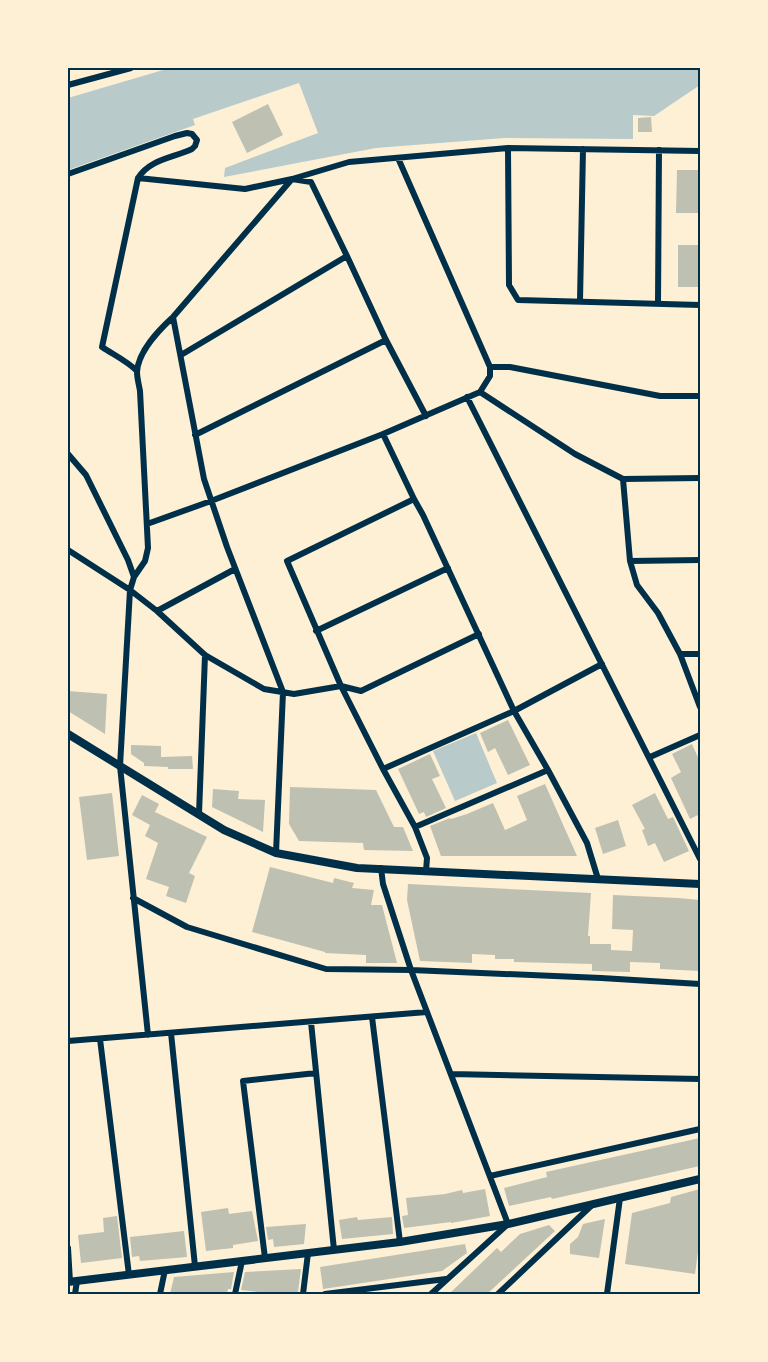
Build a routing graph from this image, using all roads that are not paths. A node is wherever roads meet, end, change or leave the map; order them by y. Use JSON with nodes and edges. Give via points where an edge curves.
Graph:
{"nodes":[{"id":1,"x":131,"y":68,"type":"edge"},
{"id":2,"x":68,"y":85,"type":"edge"},
{"id":3,"x":508,"y":148,"type":"junction"},
{"id":4,"x":583,"y":149,"type":"junction"},
{"id":5,"x":659,"y":150,"type":"junction"},
{"id":6,"x":700,"y":151,"type":"edge"},
{"id":7,"x":398,"y":158,"type":"junction"},
{"id":8,"x":68,"y":174,"type":"edge"},
{"id":9,"x":138,"y":178,"type":"junction"},
{"id":10,"x":292,"y":179,"type":"junction"},
{"id":11,"x":347,"y":256,"type":"junction"},
{"id":12,"x":580,"y":302,"type":"junction"},
{"id":13,"x":658,"y":303,"type":"junction"},
{"id":14,"x":700,"y":305,"type":"edge"},
{"id":15,"x":173,"y":317,"type":"junction"},
{"id":16,"x":386,"y":340,"type":"junction"},
{"id":17,"x":181,"y":355,"type":"junction"},
{"id":18,"x":490,"y":367,"type":"junction"},
{"id":19,"x":137,"y":371,"type":"junction"},
{"id":20,"x":480,"y":392,"type":"junction"},
{"id":21,"x":700,"y":396,"type":"edge"},
{"id":22,"x":467,"y":397,"type":"junction"},
{"id":23,"x":426,"y":416,"type":"junction"},
{"id":24,"x":383,"y":434,"type":"junction"},
{"id":25,"x":195,"y":435,"type":"junction"},
{"id":26,"x":68,"y":454,"type":"edge"},
{"id":27,"x":700,"y":478,"type":"edge"},
{"id":28,"x":623,"y":479,"type":"junction"},
{"id":29,"x":414,"y":499,"type":"junction"},
{"id":30,"x":211,"y":501,"type":"junction"},
{"id":31,"x":147,"y":524,"type":"junction"},
{"id":32,"x":68,"y":550,"type":"edge"},
{"id":33,"x":700,"y":560,"type":"edge"},
{"id":34,"x":630,"y":561,"type":"junction"},
{"id":35,"x":448,"y":568,"type":"junction"},
{"id":36,"x":235,"y":569,"type":"junction"},
{"id":37,"x":134,"y":578,"type":"junction"},
{"id":38,"x":130,"y":590,"type":"junction"},
{"id":39,"x":157,"y":611,"type":"junction"},
{"id":40,"x":316,"y":631,"type":"junction"},
{"id":41,"x":479,"y":634,"type":"junction"},
{"id":42,"x":680,"y":654,"type":"junction"},
{"id":43,"x":700,"y":654,"type":"edge"},
{"id":44,"x":205,"y":655,"type":"junction"},
{"id":45,"x":602,"y":664,"type":"junction"},
{"id":46,"x":341,"y":686,"type":"junction"},
{"id":47,"x":283,"y":692,"type":"junction"},
{"id":48,"x":700,"y":707,"type":"edge"},
{"id":49,"x":514,"y":711,"type":"junction"},
{"id":50,"x":68,"y":734,"type":"edge"},
{"id":51,"x":700,"y":735,"type":"edge"},
{"id":52,"x":650,"y":757,"type":"junction"},
{"id":53,"x":120,"y":766,"type":"junction"},
{"id":54,"x":383,"y":769,"type":"junction"},
{"id":55,"x":548,"y":770,"type":"junction"},
{"id":56,"x":199,"y":814,"type":"junction"},
{"id":57,"x":415,"y":827,"type":"junction"},
{"id":58,"x":276,"y":854,"type":"junction"},
{"id":59,"x":700,"y":859,"type":"edge"},
{"id":60,"x":381,"y":868,"type":"junction"},
{"id":61,"x":426,"y":871,"type":"junction"},
{"id":62,"x":598,"y":879,"type":"junction"},
{"id":63,"x":700,"y":884,"type":"edge"},
{"id":64,"x":133,"y":898,"type":"junction"},
{"id":65,"x":411,"y":969,"type":"junction"},
{"id":66,"x":700,"y":984,"type":"edge"},
{"id":67,"x":427,"y":1012,"type":"junction"},
{"id":68,"x":372,"y":1017,"type":"junction"},
{"id":69,"x":311,"y":1022,"type":"junction"},
{"id":70,"x":171,"y":1033,"type":"junction"},
{"id":71,"x":148,"y":1035,"type":"junction"},
{"id":72,"x":99,"y":1038,"type":"junction"},
{"id":73,"x":68,"y":1041,"type":"edge"},
{"id":74,"x":316,"y":1073,"type":"junction"},
{"id":75,"x":451,"y":1074,"type":"junction"},
{"id":76,"x":700,"y":1079,"type":"edge"},
{"id":77,"x":700,"y":1129,"type":"edge"},
{"id":78,"x":490,"y":1176,"type":"junction"},
{"id":79,"x":700,"y":1179,"type":"edge"},
{"id":80,"x":620,"y":1198,"type":"junction"},
{"id":81,"x":591,"y":1206,"type":"junction"},
{"id":82,"x":508,"y":1224,"type":"junction"},
{"id":83,"x":400,"y":1242,"type":"junction"},
{"id":84,"x":68,"y":1248,"type":"edge"},
{"id":85,"x":334,"y":1250,"type":"junction"},
{"id":86,"x":308,"y":1253,"type":"junction"},
{"id":87,"x":265,"y":1258,"type":"junction"},
{"id":88,"x":242,"y":1261,"type":"junction"},
{"id":89,"x":195,"y":1266,"type":"junction"},
{"id":90,"x":165,"y":1270,"type":"junction"},
{"id":91,"x":129,"y":1275,"type":"junction"},
{"id":92,"x":447,"y":1279,"type":"junction"},
{"id":93,"x":72,"y":1281,"type":"edge"},
{"id":94,"x":509,"y":1284,"type":"junction"},
{"id":95,"x":75,"y":1294,"type":"edge"},
{"id":96,"x":160,"y":1294,"type":"edge"},
{"id":97,"x":235,"y":1294,"type":"edge"},
{"id":98,"x":303,"y":1294,"type":"edge"},
{"id":99,"x":325,"y":1294,"type":"edge"},
{"id":100,"x":431,"y":1294,"type":"edge"},
{"id":101,"x":498,"y":1294,"type":"edge"},
{"id":102,"x":507,"y":1294,"type":"edge"},
{"id":103,"x":607,"y":1294,"type":"edge"}],
"edges":[{"from":1,"to":2,"type":"street"},
{"from":3,"to":4,"type":"street"},
{"from":3,"to":7,"type":"street"},
{"from":3,"to":12,"type":"street","via":[[509,285],[518,300]]},
{"from":4,"to":5,"type":"street"},
{"from":4,"to":12,"type":"street"},
{"from":5,"to":6,"type":"street"},
{"from":5,"to":13,"type":"street"},
{"from":7,"to":10,"type":"street","via":[[349,162]]},
{"from":7,"to":18,"type":"street"},
{"from":8,"to":9,"type":"street","via":[[175,136],[187,133],[197,140],[192,149],[153,164]]},
{"from":9,"to":10,"type":"street","via":[[245,189]]},
{"from":9,"to":19,"type":"street","via":[[102,347]]},
{"from":10,"to":11,"type":"street","via":[[311,182]]},
{"from":10,"to":15,"type":"street"},
{"from":11,"to":16,"type":"street"},
{"from":11,"to":17,"type":"street"},
{"from":12,"to":13,"type":"street"},
{"from":13,"to":14,"type":"street"},
{"from":15,"to":17,"type":"street"},
{"from":15,"to":19,"type":"street","via":[[145,349]]},
{"from":16,"to":23,"type":"street"},
{"from":16,"to":25,"type":"street"},
{"from":17,"to":25,"type":"street"},
{"from":18,"to":20,"type":"street","via":[[490,376]]},
{"from":18,"to":21,"type":"street","via":[[510,367],[660,396]]},
{"from":19,"to":31,"type":"street"},
{"from":20,"to":22,"type":"street"},
{"from":20,"to":28,"type":"street","via":[[575,454]]},
{"from":22,"to":23,"type":"street"},
{"from":22,"to":45,"type":"street"},
{"from":23,"to":24,"type":"street"},
{"from":24,"to":29,"type":"street"},
{"from":24,"to":30,"type":"street"},
{"from":25,"to":30,"type":"street"},
{"from":26,"to":37,"type":"street","via":[[86,475]]},
{"from":27,"to":28,"type":"street"},
{"from":28,"to":34,"type":"street"},
{"from":29,"to":35,"type":"street"},
{"from":29,"to":40,"type":"street","via":[[287,561]]},
{"from":30,"to":31,"type":"street"},
{"from":30,"to":36,"type":"street"},
{"from":31,"to":37,"type":"street","via":[[145,561]]},
{"from":32,"to":38,"type":"street"},
{"from":33,"to":34,"type":"street"},
{"from":34,"to":42,"type":"street","via":[[638,585]]},
{"from":35,"to":40,"type":"street"},
{"from":35,"to":41,"type":"street"},
{"from":36,"to":39,"type":"street"},
{"from":36,"to":47,"type":"street"},
{"from":37,"to":38,"type":"street"},
{"from":38,"to":39,"type":"street"},
{"from":38,"to":53,"type":"street"},
{"from":39,"to":44,"type":"street"},
{"from":40,"to":46,"type":"street"},
{"from":41,"to":46,"type":"street","via":[[361,691]]},
{"from":41,"to":49,"type":"street"},
{"from":42,"to":43,"type":"street"},
{"from":42,"to":48,"type":"street"},
{"from":44,"to":47,"type":"street","via":[[264,689]]},
{"from":44,"to":56,"type":"street"},
{"from":45,"to":49,"type":"street"},
{"from":45,"to":52,"type":"street"},
{"from":46,"to":47,"type":"street"},
{"from":46,"to":54,"type":"street"},
{"from":47,"to":58,"type":"street"},
{"from":49,"to":54,"type":"street"},
{"from":49,"to":55,"type":"street"},
{"from":50,"to":53,"type":"street"},
{"from":51,"to":52,"type":"street"},
{"from":52,"to":59,"type":"street"},
{"from":53,"to":56,"type":"street"},
{"from":53,"to":64,"type":"street"},
{"from":54,"to":57,"type":"street"},
{"from":55,"to":57,"type":"street"},
{"from":55,"to":62,"type":"street","via":[[587,843]]},
{"from":56,"to":58,"type":"street"},
{"from":57,"to":61,"type":"street","via":[[427,858]]},
{"from":58,"to":60,"type":"street","via":[[357,868]]},
{"from":60,"to":61,"type":"street"},
{"from":60,"to":65,"type":"street"},
{"from":61,"to":62,"type":"street"},
{"from":62,"to":63,"type":"street"},
{"from":64,"to":65,"type":"street","via":[[187,927],[326,969]]},
{"from":64,"to":71,"type":"street"},
{"from":65,"to":66,"type":"street"},
{"from":65,"to":67,"type":"street"},
{"from":67,"to":68,"type":"street"},
{"from":67,"to":75,"type":"street"},
{"from":68,"to":69,"type":"street"},
{"from":68,"to":83,"type":"street"},
{"from":69,"to":70,"type":"street"},
{"from":69,"to":74,"type":"street"},
{"from":70,"to":71,"type":"street"},
{"from":70,"to":89,"type":"street"},
{"from":71,"to":72,"type":"street"},
{"from":72,"to":73,"type":"street"},
{"from":72,"to":91,"type":"street"},
{"from":74,"to":85,"type":"street"},
{"from":74,"to":87,"type":"street","via":[[243,1081]]},
{"from":75,"to":76,"type":"street"},
{"from":75,"to":78,"type":"street"},
{"from":77,"to":78,"type":"street"},
{"from":78,"to":82,"type":"street"},
{"from":79,"to":80,"type":"street"},
{"from":80,"to":81,"type":"street"},
{"from":80,"to":103,"type":"street"},
{"from":81,"to":82,"type":"street"},
{"from":81,"to":94,"type":"street"},
{"from":82,"to":83,"type":"street"},
{"from":82,"to":92,"type":"street"},
{"from":83,"to":85,"type":"street"},
{"from":84,"to":93,"type":"street"},
{"from":85,"to":86,"type":"street"},
{"from":86,"to":87,"type":"street"},
{"from":86,"to":98,"type":"street"},
{"from":87,"to":88,"type":"street"},
{"from":88,"to":89,"type":"street"},
{"from":88,"to":97,"type":"street"},
{"from":89,"to":90,"type":"street"},
{"from":90,"to":91,"type":"street"},
{"from":90,"to":96,"type":"street"},
{"from":91,"to":93,"type":"street"},
{"from":92,"to":99,"type":"street"},
{"from":92,"to":100,"type":"street"},
{"from":93,"to":95,"type":"street"},
{"from":94,"to":101,"type":"street"},
{"from":94,"to":102,"type":"street"}]}
